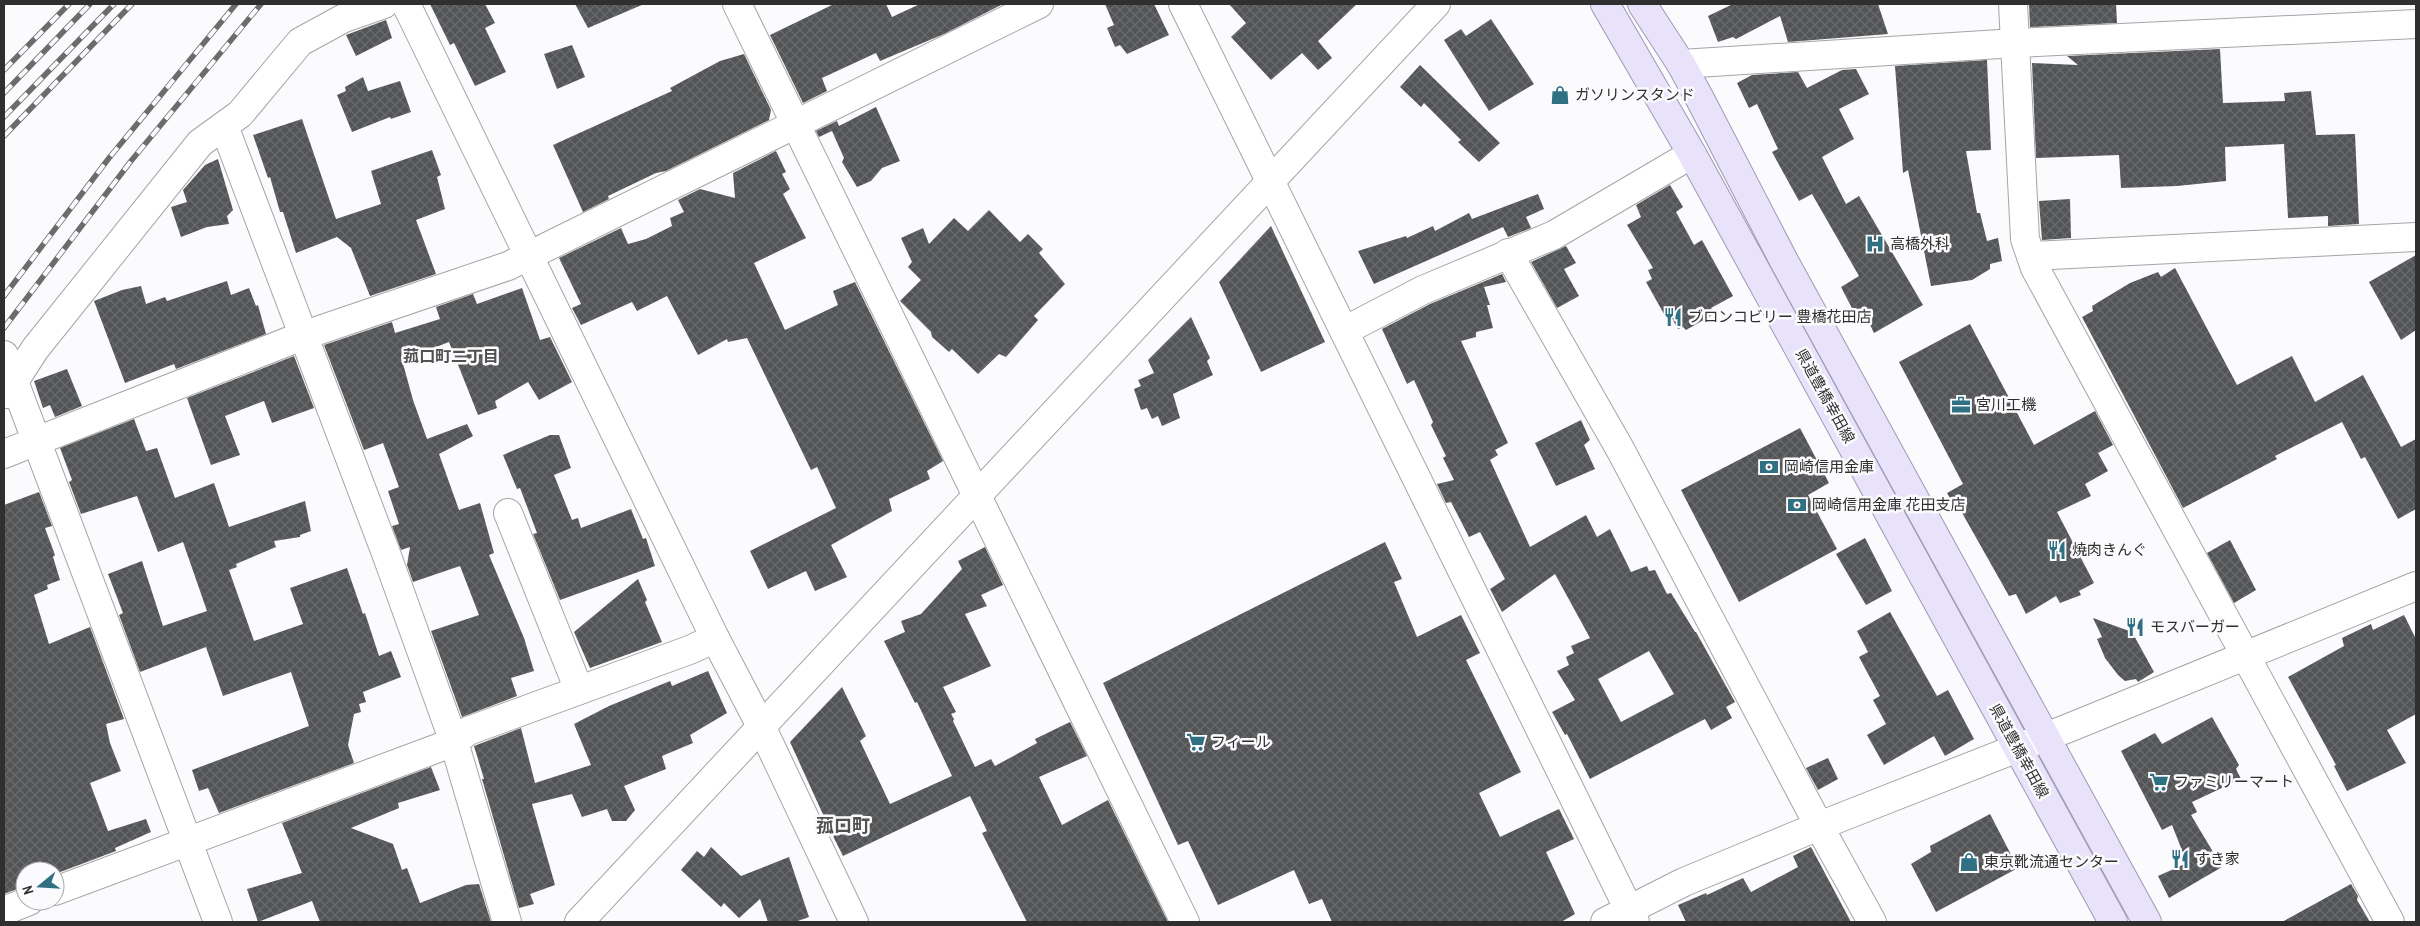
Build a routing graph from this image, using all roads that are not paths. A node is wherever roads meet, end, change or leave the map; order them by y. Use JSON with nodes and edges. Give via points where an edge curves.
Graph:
{"nodes":[{"id":1,"x":384,"y":4,"type":"edge"},
{"id":2,"x":406,"y":4,"type":"edge"},
{"id":3,"x":737,"y":4,"type":"edge"},
{"id":4,"x":1040,"y":4,"type":"edge"},
{"id":5,"x":1183,"y":4,"type":"edge"},
{"id":6,"x":1436,"y":4,"type":"edge"},
{"id":7,"x":1605,"y":4,"type":"edge"},
{"id":8,"x":1642,"y":4,"type":"edge"},
{"id":9,"x":2013,"y":4,"type":"edge"},
{"id":10,"x":2416,"y":24,"type":"edge"},
{"id":11,"x":2016,"y":43,"type":"junction"},
{"id":12,"x":1681,"y":64,"type":"junction"},
{"id":13,"x":794,"y":125,"type":"junction"},
{"id":14,"x":224,"y":126,"type":"junction"},
{"id":15,"x":1692,"y":154,"type":"junction"},
{"id":16,"x":1272,"y":182,"type":"junction"},
{"id":17,"x":2416,"y":237,"type":"edge"},
{"id":18,"x":1508,"y":253,"type":"junction"},
{"id":19,"x":528,"y":256,"type":"junction"},
{"id":20,"x":2031,"y":256,"type":"junction"},
{"id":21,"x":1344,"y":331,"type":"junction"},
{"id":22,"x":302,"y":336,"type":"junction"},
{"id":23,"x":4,"y":355,"type":"edge"},
{"id":24,"x":9,"y":390,"type":"edge"},
{"id":25,"x":37,"y":441,"type":"junction"},
{"id":26,"x":4,"y":454,"type":"edge"},
{"id":27,"x":978,"y":493,"type":"junction"},
{"id":28,"x":508,"y":512,"type":"dead end"},
{"id":29,"x":2416,"y":586,"type":"edge"},
{"id":30,"x":716,"y":638,"type":"junction"},
{"id":31,"x":2245,"y":656,"type":"junction"},
{"id":32,"x":579,"y":690,"type":"junction"},
{"id":33,"x":761,"y":726,"type":"junction"},
{"id":34,"x":2045,"y":737,"type":"junction"},
{"id":35,"x":454,"y":742,"type":"junction"},
{"id":36,"x":2018,"y":748,"type":"junction"},
{"id":37,"x":1819,"y":826,"type":"junction"},
{"id":38,"x":188,"y":840,"type":"junction"},
{"id":39,"x":65,"y":887,"type":"edge"},
{"id":40,"x":1623,"y":918,"type":"edge"},
{"id":41,"x":218,"y":922,"type":"edge"},
{"id":42,"x":507,"y":922,"type":"edge"},
{"id":43,"x":579,"y":922,"type":"edge"},
{"id":44,"x":854,"y":922,"type":"edge"},
{"id":45,"x":1185,"y":922,"type":"edge"},
{"id":46,"x":1872,"y":922,"type":"edge"},
{"id":47,"x":2113,"y":922,"type":"edge"},
{"id":48,"x":2147,"y":922,"type":"edge"},
{"id":49,"x":2390,"y":922,"type":"edge"}],
"edges":[{"from":1,"to":14,"type":"street","via":[[344,18],[300,42],[240,114]]},
{"from":2,"to":19,"type":"street"},
{"from":3,"to":13,"type":"street"},
{"from":4,"to":13,"type":"street"},
{"from":5,"to":16,"type":"street"},
{"from":6,"to":16,"type":"street"},
{"from":7,"to":15,"type":"main road","name":"県道豊橋幸田線"},
{"from":8,"to":12,"type":"main road","name":"県道豊橋幸田線"},
{"from":9,"to":11,"type":"street"},
{"from":10,"to":11,"type":"street"},
{"from":11,"to":12,"type":"street"},
{"from":11,"to":20,"type":"street","via":[[2026,239]]},
{"from":12,"to":34,"type":"main road","name":"県道豊橋幸田線","via":[[1784,261]]},
{"from":13,"to":19,"type":"street"},
{"from":13,"to":27,"type":"street"},
{"from":14,"to":22,"type":"street"},
{"from":14,"to":24,"type":"street","via":[[200,143],[35,349]]},
{"from":15,"to":18,"type":"street","via":[[1554,235]]},
{"from":15,"to":36,"type":"main road","name":"県道豊橋幸田線"},
{"from":16,"to":21,"type":"street"},
{"from":16,"to":27,"type":"street"},
{"from":17,"to":20,"type":"street"},
{"from":18,"to":21,"type":"street","via":[[1423,290]]},
{"from":18,"to":37,"type":"street","via":[[1620,449]]},
{"from":19,"to":22,"type":"street","via":[[508,266]]},
{"from":19,"to":30,"type":"street"},
{"from":20,"to":31,"type":"street"},
{"from":21,"to":40,"type":"street"},
{"from":22,"to":25,"type":"street"},
{"from":22,"to":35,"type":"street"},
{"from":23,"to":24,"type":"street"},
{"from":24,"to":25,"type":"street"},
{"from":25,"to":26,"type":"street"},
{"from":25,"to":38,"type":"street"},
{"from":27,"to":33,"type":"street"},
{"from":27,"to":45,"type":"street"},
{"from":28,"to":32,"type":"street"},
{"from":29,"to":31,"type":"street"},
{"from":30,"to":32,"type":"street"},
{"from":30,"to":33,"type":"street"},
{"from":31,"to":34,"type":"street"},
{"from":31,"to":49,"type":"street"},
{"from":32,"to":35,"type":"street","via":[[468,731]]},
{"from":33,"to":43,"type":"street"},
{"from":33,"to":44,"type":"street"},
{"from":34,"to":36,"type":"street"},
{"from":34,"to":48,"type":"main road","name":"県道豊橋幸田線"},
{"from":35,"to":38,"type":"street"},
{"from":35,"to":42,"type":"street"},
{"from":36,"to":37,"type":"street"},
{"from":36,"to":47,"type":"main road","name":"県道豊橋幸田線"},
{"from":37,"to":40,"type":"street","via":[[1684,882]]},
{"from":37,"to":46,"type":"street"},
{"from":38,"to":39,"type":"street"},
{"from":38,"to":41,"type":"street"}]}
